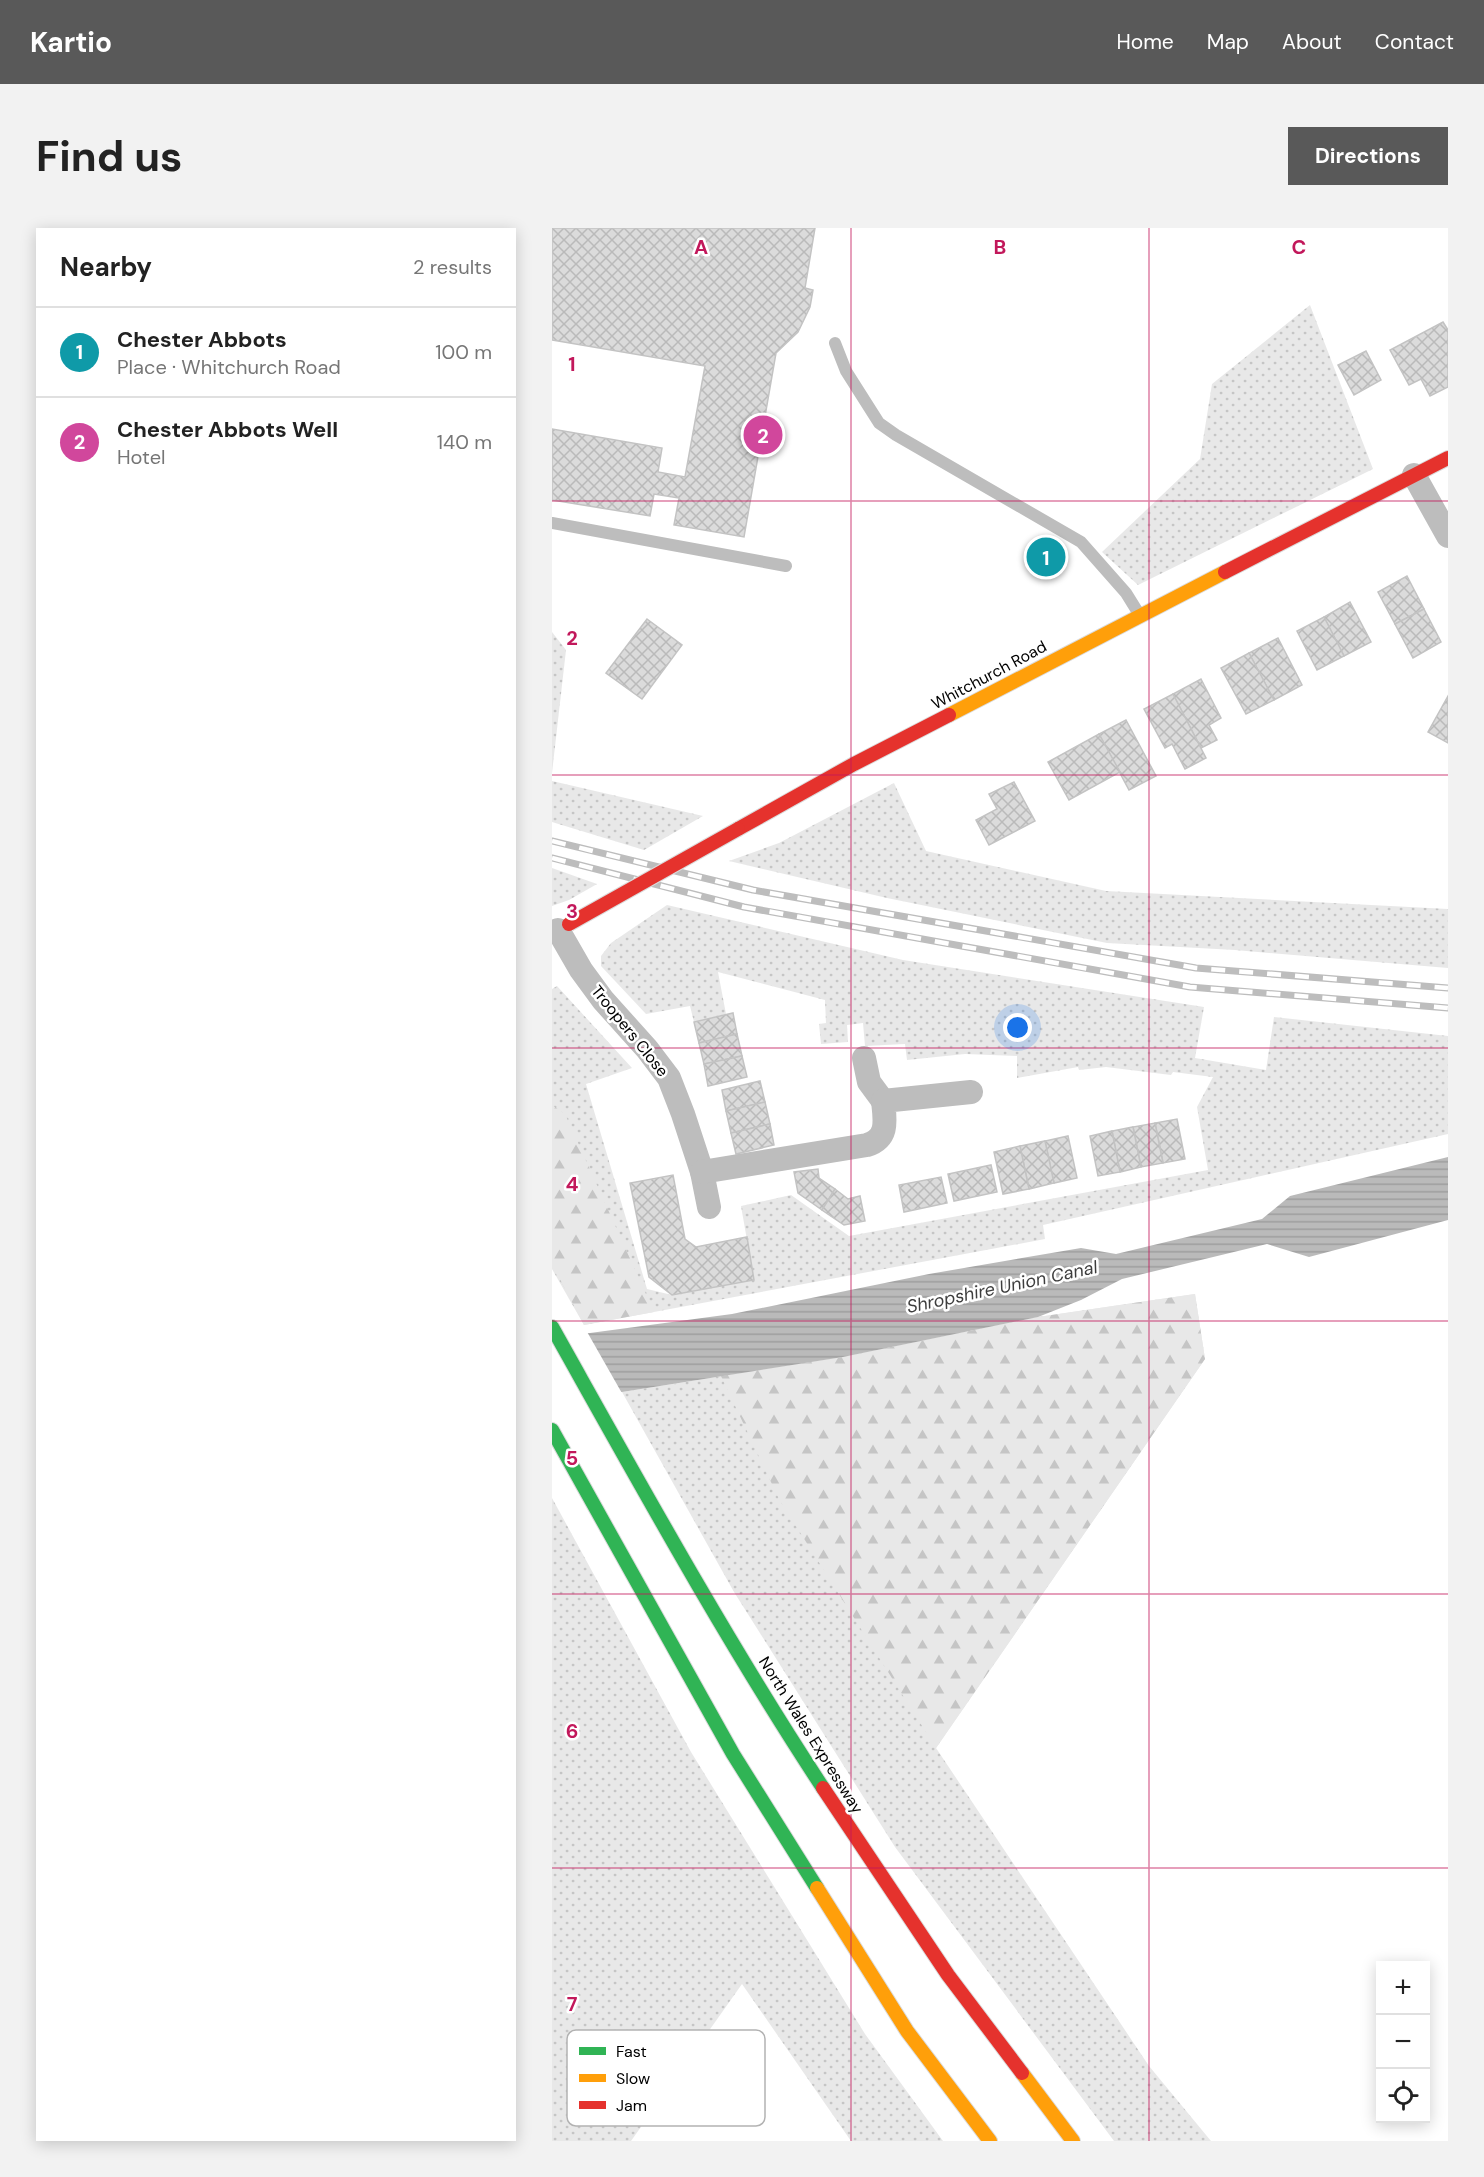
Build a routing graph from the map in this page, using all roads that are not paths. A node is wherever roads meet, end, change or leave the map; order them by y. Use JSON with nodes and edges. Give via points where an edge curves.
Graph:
{"nodes":[{"id":1,"x":835,"y":344,"type":"dead end"},
{"id":2,"x":1448,"y":458,"type":"edge"},
{"id":3,"x":1414,"y":475,"type":"junction"},
{"id":4,"x":552,"y":523,"type":"edge"},
{"id":5,"x":1448,"y":536,"type":"edge"},
{"id":6,"x":786,"y":566,"type":"dead end"},
{"id":7,"x":1140,"y":615,"type":"junction"},
{"id":8,"x":560,"y":929,"type":"edge"},
{"id":9,"x":864,"y":1058,"type":"dead end"},
{"id":10,"x":971,"y":1092,"type":"dead end"},
{"id":11,"x":883,"y":1101,"type":"junction"},
{"id":12,"x":702,"y":1172,"type":"junction"},
{"id":13,"x":708,"y":1207,"type":"dead end"},
{"id":14,"x":552,"y":1327,"type":"edge"},
{"id":15,"x":552,"y":1430,"type":"edge"},
{"id":16,"x":990,"y":2141,"type":"edge"},
{"id":17,"x":1073,"y":2141,"type":"edge"}],
"edges":[{"from":1,"to":7,"type":"lane","via":[[846,371],[879,423],[1081,542],[1126,592]]},
{"from":2,"to":3,"type":"highway","name":"Whitchurch Road"},
{"from":3,"to":5,"type":"street"},
{"from":3,"to":7,"type":"highway","name":"Whitchurch Road"},
{"from":4,"to":6,"type":"lane"},
{"from":7,"to":8,"type":"highway","name":"Whitchurch Road","bridge":true,"via":[[854,764]]},
{"from":8,"to":12,"type":"street","name":"Troopers Close","via":[[581,970],[669,1078]]},
{"from":9,"to":11,"type":"street","via":[[869,1082]]},
{"from":10,"to":11,"type":"street"},
{"from":11,"to":12,"type":"street","via":[[884,1130],[875,1142]]},
{"from":12,"to":13,"type":"street","name":"Troopers Close"},
{"from":14,"to":17,"type":"highway","name":"North Wales Expressway","via":[[628,1465],[781,1724],[948,1975]]},
{"from":15,"to":16,"type":"highway","via":[[733,1754],[907,2031]]}]}
